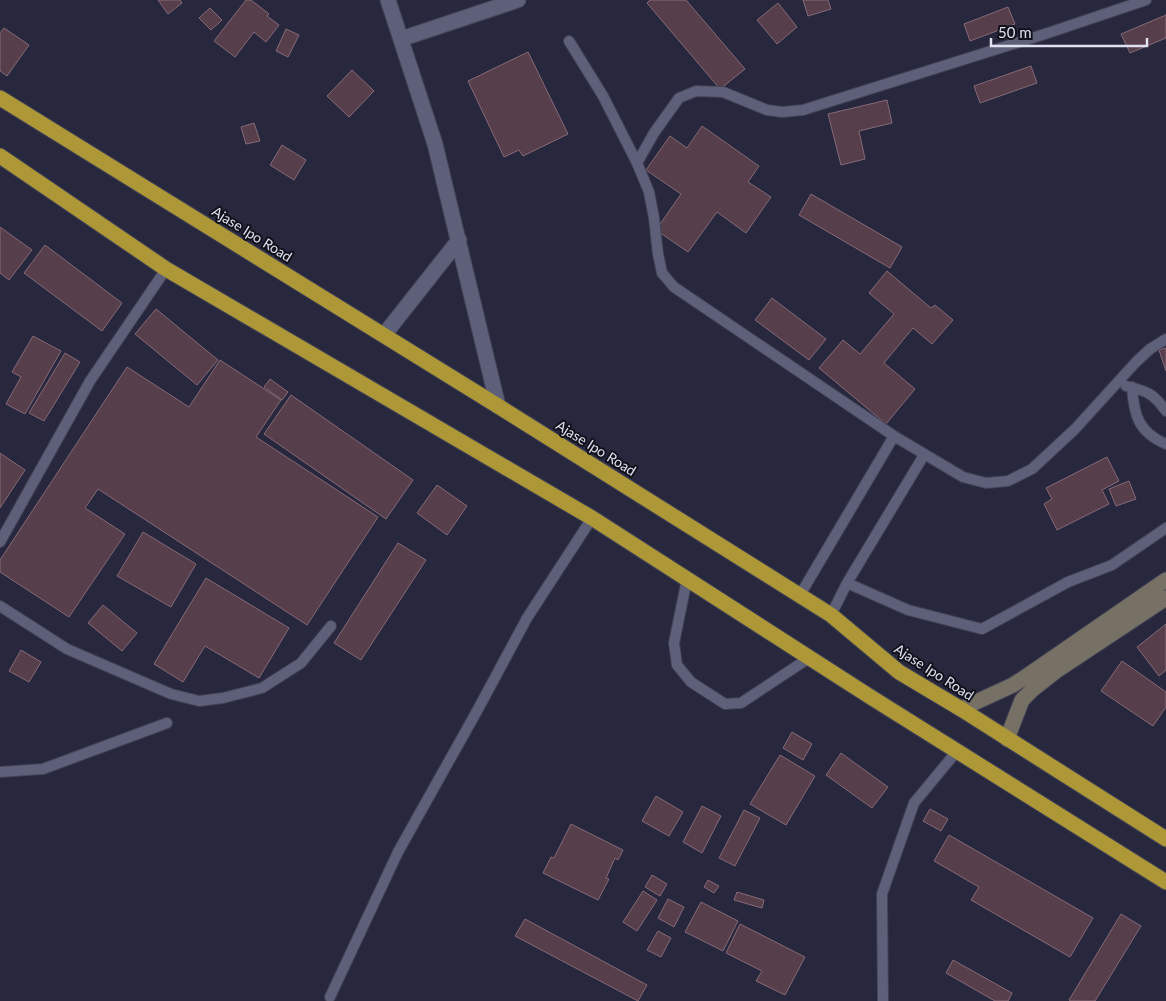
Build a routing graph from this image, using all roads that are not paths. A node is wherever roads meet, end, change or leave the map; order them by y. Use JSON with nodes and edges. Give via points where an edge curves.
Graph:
{"nodes":[{"id":1,"x":388,"y":0,"type":"edge"},
{"id":2,"x":518,"y":0,"type":"edge"},
{"id":3,"x":1146,"y":0,"type":"edge"},
{"id":4,"x":401,"y":39,"type":"junction"},
{"id":5,"x":569,"y":41,"type":"dead end"},
{"id":6,"x":0,"y":98,"type":"edge"},
{"id":7,"x":0,"y":156,"type":"edge"},
{"id":8,"x":637,"y":163,"type":"junction"},
{"id":9,"x":460,"y":240,"type":"junction"},
{"id":10,"x":166,"y":269,"type":"junction"},
{"id":11,"x":384,"y":336,"type":"junction"},
{"id":12,"x":1166,"y":339,"type":"edge"},
{"id":13,"x":1116,"y":383,"type":"junction"},
{"id":14,"x":1132,"y":387,"type":"junction"},
{"id":15,"x":498,"y":406,"type":"junction"},
{"id":16,"x":1166,"y":411,"type":"edge"},
{"id":17,"x":894,"y":436,"type":"junction"},
{"id":18,"x":1166,"y":444,"type":"edge"},
{"id":19,"x":924,"y":455,"type":"junction"},
{"id":20,"x":592,"y":518,"type":"junction"},
{"id":21,"x":1166,"y":528,"type":"edge"},
{"id":22,"x":0,"y":542,"type":"edge"},
{"id":23,"x":687,"y":579,"type":"junction"},
{"id":24,"x":1166,"y":580,"type":"edge"},
{"id":25,"x":847,"y":583,"type":"junction"},
{"id":26,"x":800,"y":595,"type":"junction"},
{"id":27,"x":1166,"y":598,"type":"edge"},
{"id":28,"x":0,"y":606,"type":"edge"},
{"id":29,"x":831,"y":615,"type":"junction"},
{"id":30,"x":331,"y":626,"type":"dead end"},
{"id":31,"x":809,"y":658,"type":"junction"},
{"id":32,"x":961,"y":709,"type":"junction"},
{"id":33,"x":167,"y":723,"type":"dead end"},
{"id":34,"x":1008,"y":739,"type":"junction"},
{"id":35,"x":957,"y":751,"type":"junction"},
{"id":36,"x":0,"y":772,"type":"edge"},
{"id":37,"x":1166,"y":839,"type":"edge"},
{"id":38,"x":1166,"y":882,"type":"edge"},
{"id":39,"x":330,"y":996,"type":"dead end"},
{"id":40,"x":883,"y":1001,"type":"edge"}],
"edges":[{"from":1,"to":4,"type":"street"},
{"from":2,"to":4,"type":"street"},
{"from":3,"to":8,"type":"lane","via":[[803,110],[767,110],[723,92],[696,91],[679,98]]},
{"from":4,"to":9,"type":"street","via":[[435,144]]},
{"from":5,"to":8,"type":"lane","via":[[603,96]]},
{"from":6,"to":11,"type":"highway","name":"Ajase Ipo Road"},
{"from":7,"to":10,"type":"highway"},
{"from":8,"to":17,"type":"lane","via":[[654,218],[662,273],[674,287]]},
{"from":9,"to":11,"type":"street"},
{"from":9,"to":15,"type":"street"},
{"from":10,"to":20,"type":"highway"},
{"from":10,"to":22,"type":"lane","via":[[90,381]]},
{"from":11,"to":15,"type":"highway","name":"Ajase Ipo Road"},
{"from":12,"to":13,"type":"lane","via":[[1150,349]]},
{"from":13,"to":14,"type":"lane"},
{"from":13,"to":19,"type":"lane","via":[[1032,469],[1008,481],[986,483],[963,477]]},
{"from":14,"to":16,"type":"lane","via":[[1155,397]]},
{"from":14,"to":18,"type":"lane","via":[[1134,409],[1143,428]]},
{"from":15,"to":26,"type":"highway","name":"Ajase Ipo Road"},
{"from":17,"to":19,"type":"lane"},
{"from":17,"to":26,"type":"lane"},
{"from":19,"to":25,"type":"lane"},
{"from":20,"to":23,"type":"highway"},
{"from":20,"to":39,"type":"lane","via":[[527,618],[398,852]]},
{"from":21,"to":25,"type":"lane","via":[[1112,564],[1068,582],[982,629],[908,610]]},
{"from":23,"to":31,"type":"highway"},
{"from":23,"to":31,"type":"lane","via":[[674,642],[678,665],[691,682],[725,704],[742,703]]},
{"from":24,"to":32,"type":"street","via":[[1013,685]]},
{"from":25,"to":29,"type":"lane"},
{"from":26,"to":29,"type":"highway","name":"Ajase Ipo Road"},
{"from":27,"to":34,"type":"street","via":[[1056,671],[1033,690],[1022,700]]},
{"from":28,"to":30,"type":"lane","via":[[67,649],[171,694],[199,701],[262,688],[301,663]]},
{"from":29,"to":32,"type":"highway","name":"Ajase Ipo Road","via":[[899,672]]},
{"from":31,"to":35,"type":"highway"},
{"from":32,"to":34,"type":"highway","name":"Ajase Ipo Road"},
{"from":33,"to":36,"type":"lane","via":[[43,769]]},
{"from":34,"to":37,"type":"highway","name":"Ajase Ipo Road"},
{"from":35,"to":38,"type":"highway"},
{"from":35,"to":40,"type":"lane","via":[[914,803],[882,894]]}]}
